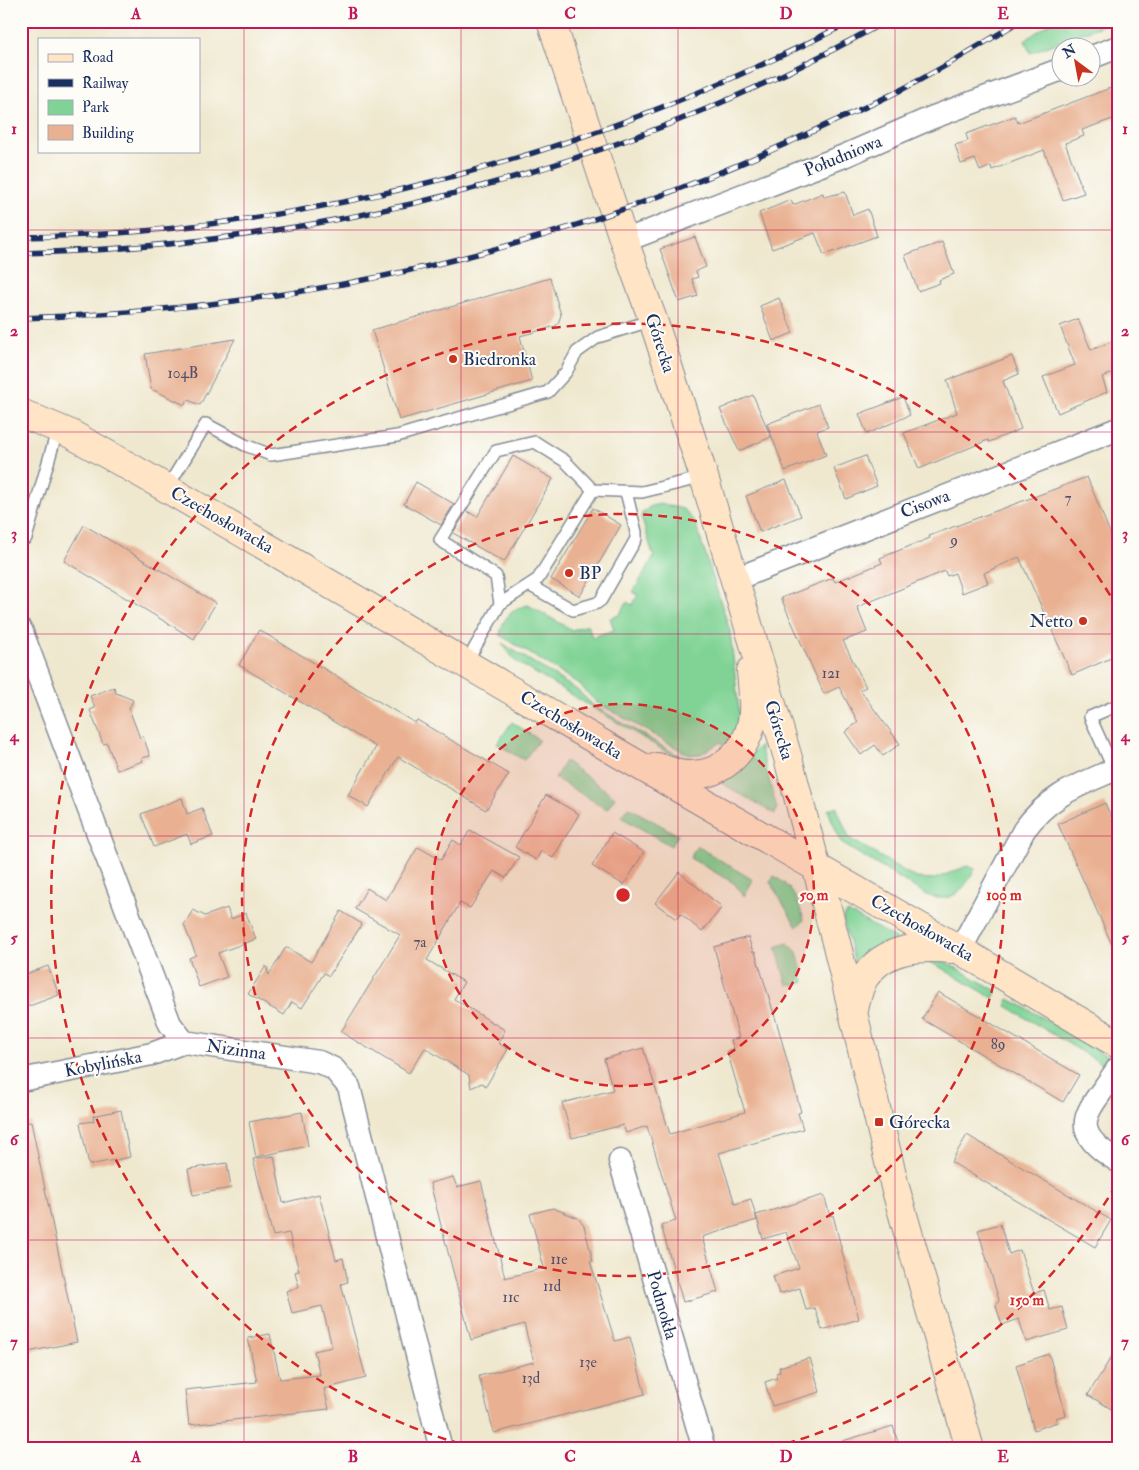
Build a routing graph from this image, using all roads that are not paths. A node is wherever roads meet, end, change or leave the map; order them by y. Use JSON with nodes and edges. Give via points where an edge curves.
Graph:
{"nodes":[{"id":1,"x":551,"y":21,"type":"edge"},
{"id":2,"x":1118,"y":47,"type":"edge"},
{"id":3,"x":1102,"y":53,"type":"edge"},
{"id":4,"x":1052,"y":73,"type":"edge"},
{"id":5,"x":624,"y":241,"type":"junction"},
{"id":6,"x":653,"y":320,"type":"junction"},
{"id":7,"x":21,"y":413,"type":"edge"},
{"id":8,"x":58,"y":428,"type":"junction"},
{"id":9,"x":1118,"y":429,"type":"edge"},
{"id":10,"x":704,"y":477,"type":"junction"},
{"id":11,"x":167,"y":488,"type":"junction"},
{"id":12,"x":593,"y":490,"type":"junction"},
{"id":13,"x":626,"y":492,"type":"junction"},
{"id":14,"x":26,"y":538,"type":"dead end"},
{"id":15,"x":733,"y":580,"type":"junction"},
{"id":16,"x":529,"y":585,"type":"junction"},
{"id":17,"x":500,"y":604,"type":"junction"},
{"id":18,"x":21,"y":630,"type":"edge"},
{"id":19,"x":750,"y":632,"type":"junction"},
{"id":20,"x":466,"y":663,"type":"junction"},
{"id":21,"x":1118,"y":705,"type":"edge"},
{"id":22,"x":623,"y":756,"type":"junction"},
{"id":23,"x":1116,"y":769,"type":"edge"},
{"id":24,"x":817,"y":869,"type":"junction"},
{"id":25,"x":960,"y":950,"type":"junction"},
{"id":26,"x":853,"y":1014,"type":"junction"},
{"id":27,"x":184,"y":1042,"type":"junction"},
{"id":28,"x":1118,"y":1044,"type":"edge"},
{"id":29,"x":1118,"y":1068,"type":"edge"},
{"id":30,"x":21,"y":1080,"type":"edge"},
{"id":31,"x":620,"y":1161,"type":"dead end"},
{"id":32,"x":1118,"y":1161,"type":"edge"},
{"id":33,"x":441,"y":1449,"type":"edge"},
{"id":34,"x":704,"y":1449,"type":"edge"},
{"id":35,"x":970,"y":1449,"type":"edge"}],
"edges":[{"from":1,"to":5,"type":"street","name":"Górecka"},
{"from":2,"to":3,"type":"street"},
{"from":4,"to":5,"type":"street","name":"Południowa"},
{"from":5,"to":6,"type":"street","name":"Górecka"},
{"from":6,"to":10,"type":"street","name":"Górecka"},
{"from":6,"to":11,"type":"lane","via":[[598,337],[577,352],[566,372],[548,392],[397,436],[271,455],[206,424]]},
{"from":7,"to":8,"type":"street","name":"Czechosłowacka"},
{"from":8,"to":11,"type":"street","name":"Czechosłowacka"},
{"from":8,"to":14,"type":"lane"},
{"from":9,"to":15,"type":"street","name":"Cisowa"},
{"from":10,"to":13,"type":"lane","via":[[642,492]]},
{"from":10,"to":15,"type":"street","name":"Górecka"},
{"from":11,"to":20,"type":"street","name":"Czechosłowacka"},
{"from":12,"to":13,"type":"lane"},
{"from":12,"to":16,"type":"lane","via":[[538,579]]},
{"from":12,"to":17,"type":"lane","via":[[564,461],[535,442],[496,451],[440,540],[496,576]]},
{"from":13,"to":16,"type":"lane","via":[[636,539],[601,600],[573,610]]},
{"from":15,"to":19,"type":"street","name":"Górecka"},
{"from":16,"to":17,"type":"lane"},
{"from":17,"to":20,"type":"lane"},
{"from":18,"to":27,"type":"street","name":"Nizinna","via":[[159,1000],[170,1024]]},
{"from":19,"to":22,"type":"street","via":[[753,714],[740,751],[721,767],[708,773],[693,774],[680,774]]},
{"from":19,"to":24,"type":"street","name":"Górecka"},
{"from":20,"to":22,"type":"street","name":"Czechosłowacka"},
{"from":21,"to":23,"type":"lane","via":[[1090,717]]},
{"from":22,"to":24,"type":"street","name":"Czechosłowacka"},
{"from":23,"to":25,"type":"street","via":[[1064,791],[1033,817]]},
{"from":24,"to":25,"type":"street","name":"Czechosłowacka"},
{"from":24,"to":26,"type":"street","name":"Górecka"},
{"from":25,"to":26,"type":"street","via":[[917,947],[891,955],[865,976]]},
{"from":25,"to":28,"type":"street","name":"Czechosłowacka"},
{"from":26,"to":35,"type":"street","name":"Górecka","via":[[895,1187]]},
{"from":27,"to":30,"type":"street","name":"Kobylińska","via":[[152,1054]]},
{"from":27,"to":33,"type":"street","name":"Nizinna","via":[[319,1062],[334,1069],[348,1087]]},
{"from":29,"to":32,"type":"street","via":[[1085,1119],[1084,1130],[1090,1140]]},
{"from":31,"to":34,"type":"street","name":"Podmokła"}]}
